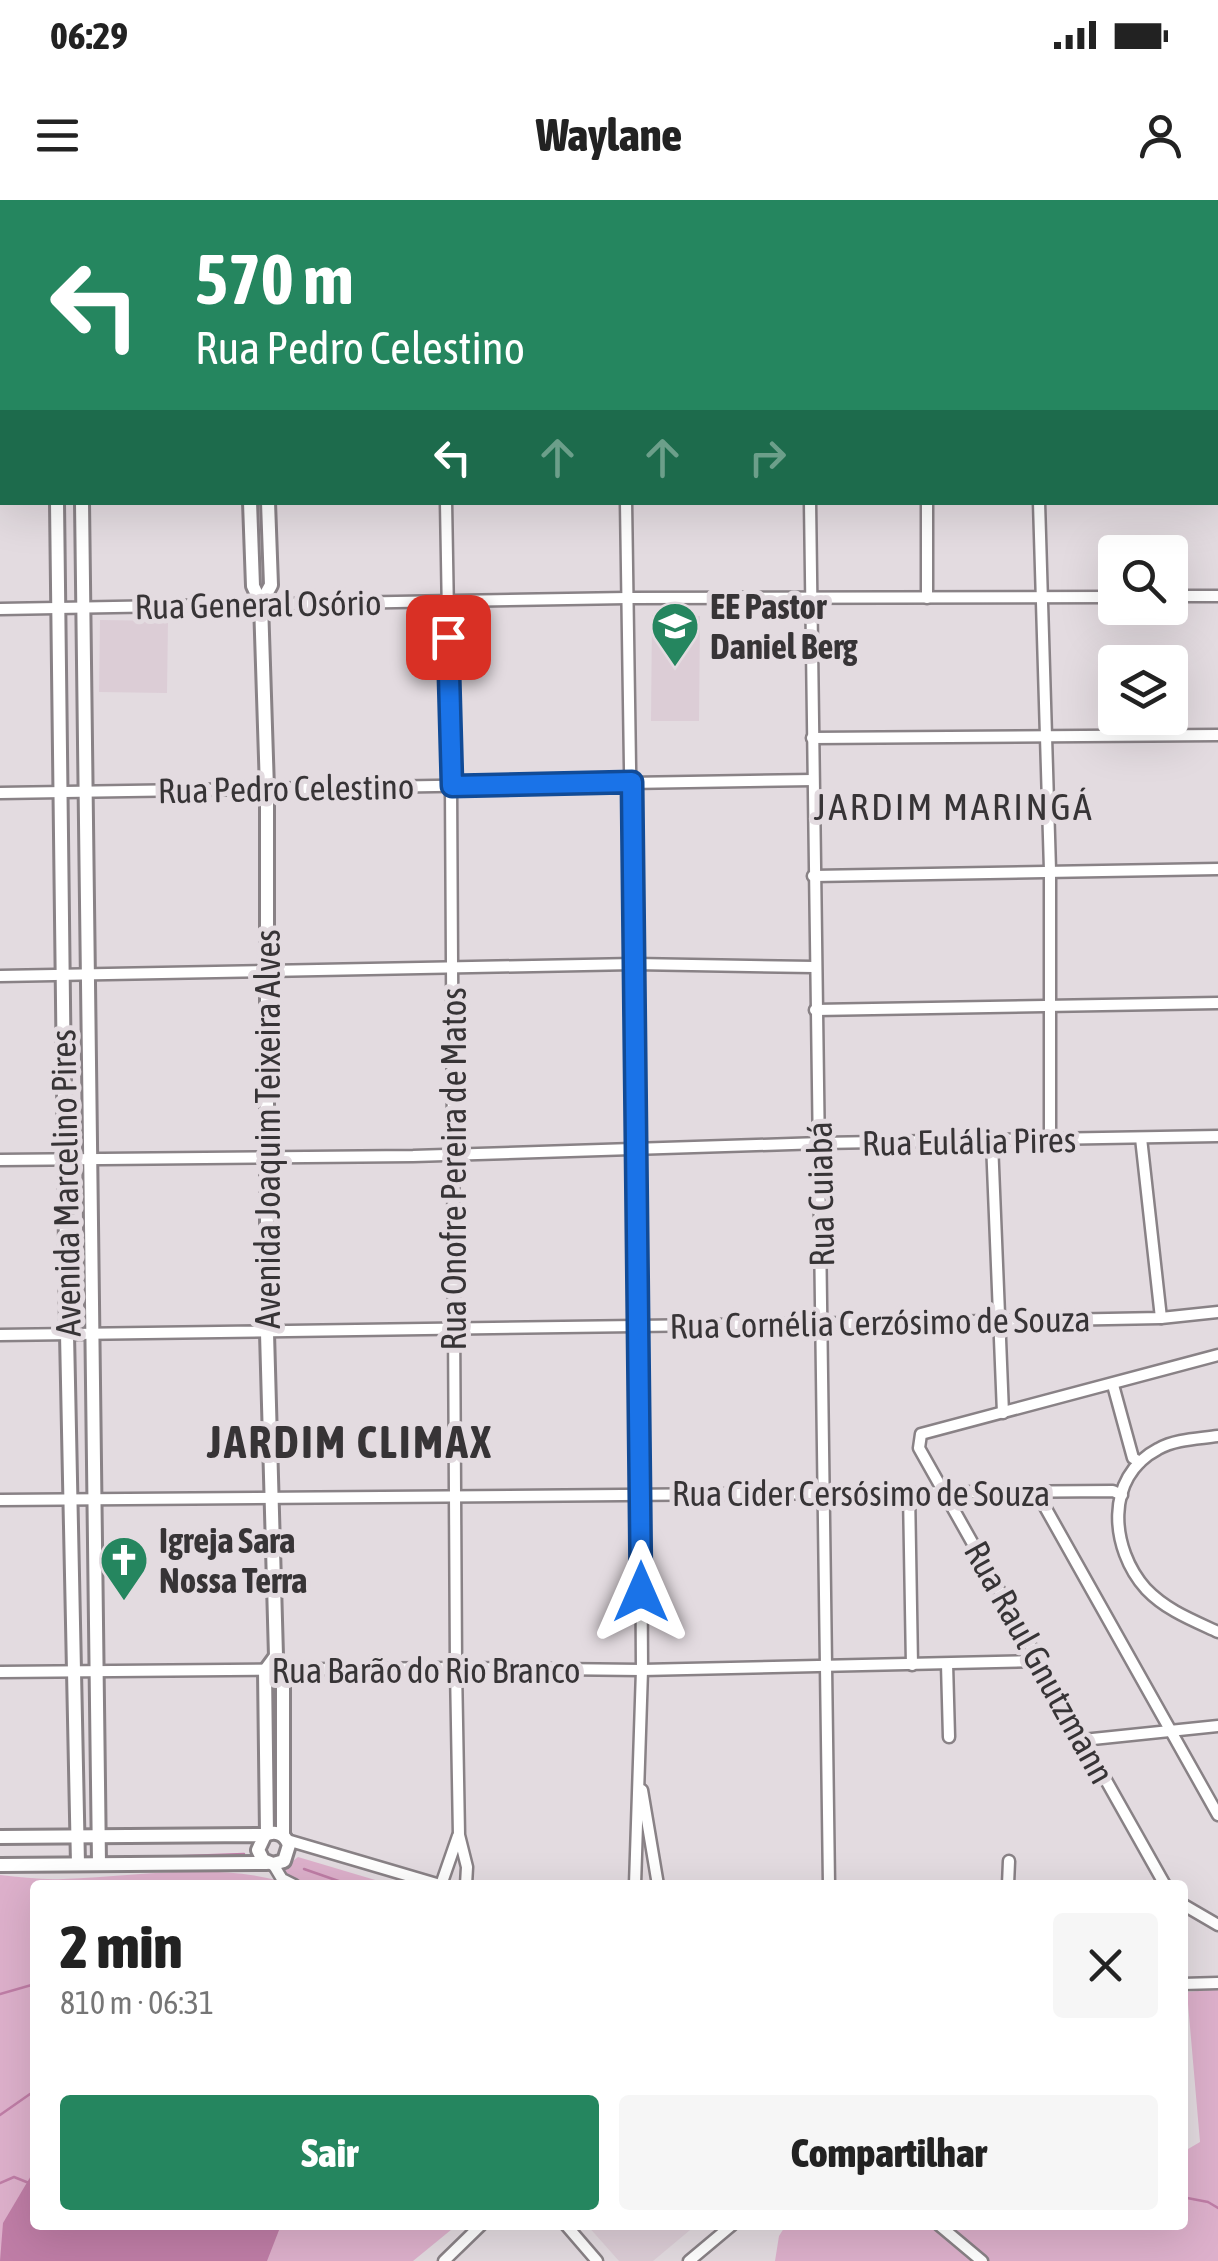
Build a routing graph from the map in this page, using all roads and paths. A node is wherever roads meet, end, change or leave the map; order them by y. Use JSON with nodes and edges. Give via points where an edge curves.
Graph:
{"nodes":[{"id":1,"x":56,"y":505,"type":"edge"},
{"id":2,"x":82,"y":505,"type":"edge"},
{"id":3,"x":250,"y":505,"type":"edge"},
{"id":4,"x":268,"y":505,"type":"edge"},
{"id":5,"x":446,"y":505,"type":"edge"},
{"id":6,"x":626,"y":505,"type":"edge"},
{"id":7,"x":810,"y":505,"type":"edge"},
{"id":8,"x":927,"y":505,"type":"edge"},
{"id":9,"x":1039,"y":505,"type":"edge"},
{"id":10,"x":1098,"y":596,"type":"edge"},
{"id":11,"x":1188,"y":596,"type":"edge"},
{"id":12,"x":1218,"y":596,"type":"edge"},
{"id":13,"x":1040,"y":597,"type":"junction"},
{"id":14,"x":628,"y":598,"type":"junction"},
{"id":15,"x":810,"y":598,"type":"junction"},
{"id":16,"x":927,"y":598,"type":"junction"},
{"id":17,"x":448,"y":600,"type":"junction"},
{"id":18,"x":262,"y":603,"type":"junction"},
{"id":19,"x":59,"y":608,"type":"junction"},
{"id":20,"x":83,"y":608,"type":"junction"},
{"id":21,"x":0,"y":609,"type":"edge"},
{"id":22,"x":1218,"y":735,"type":"edge"},
{"id":23,"x":812,"y":738,"type":"junction"},
{"id":24,"x":1048,"y":738,"type":"junction"},
{"id":25,"x":813,"y":780,"type":"junction"},
{"id":26,"x":632,"y":782,"type":"junction"},
{"id":27,"x":452,"y":786,"type":"junction"},
{"id":28,"x":267,"y":789,"type":"junction"},
{"id":29,"x":85,"y":790,"type":"junction"},
{"id":30,"x":0,"y":792,"type":"edge"},
{"id":31,"x":60,"y":792,"type":"junction"},
{"id":32,"x":1218,"y":869,"type":"edge"},
{"id":33,"x":1050,"y":870,"type":"junction"},
{"id":34,"x":814,"y":876,"type":"junction"},
{"id":35,"x":634,"y":964,"type":"junction"},
{"id":36,"x":814,"y":967,"type":"junction"},
{"id":37,"x":452,"y":970,"type":"junction"},
{"id":38,"x":267,"y":971,"type":"junction"},
{"id":39,"x":86,"y":974,"type":"junction"},
{"id":40,"x":62,"y":975,"type":"junction"},
{"id":41,"x":0,"y":976,"type":"edge"},
{"id":42,"x":1218,"y":1002,"type":"edge"},
{"id":43,"x":1050,"y":1004,"type":"junction"},
{"id":44,"x":815,"y":1010,"type":"junction"},
{"id":45,"x":1218,"y":1136,"type":"edge"},
{"id":46,"x":1141,"y":1138,"type":"junction"},
{"id":47,"x":1050,"y":1140,"type":"junction"},
{"id":48,"x":992,"y":1142,"type":"junction"},
{"id":49,"x":821,"y":1143,"type":"junction"},
{"id":50,"x":636,"y":1147,"type":"junction"},
{"id":51,"x":454,"y":1154,"type":"junction"},
{"id":52,"x":269,"y":1157,"type":"junction"},
{"id":53,"x":0,"y":1160,"type":"edge"},
{"id":54,"x":64,"y":1160,"type":"junction"},
{"id":55,"x":89,"y":1160,"type":"junction"},
{"id":56,"x":1218,"y":1312,"type":"edge"},
{"id":57,"x":1161,"y":1318,"type":"junction"},
{"id":58,"x":997,"y":1321,"type":"junction"},
{"id":59,"x":821,"y":1322,"type":"junction"},
{"id":60,"x":639,"y":1326,"type":"junction"},
{"id":61,"x":454,"y":1329,"type":"junction"},
{"id":62,"x":267,"y":1333,"type":"junction"},
{"id":63,"x":66,"y":1334,"type":"junction"},
{"id":64,"x":91,"y":1334,"type":"junction"},
{"id":65,"x":0,"y":1335,"type":"edge"},
{"id":66,"x":1218,"y":1355,"type":"edge"},
{"id":67,"x":1113,"y":1385,"type":"junction"},
{"id":68,"x":1003,"y":1413,"type":"junction"},
{"id":69,"x":1218,"y":1436,"type":"edge"},
{"id":70,"x":1140,"y":1462,"type":"junction"},
{"id":71,"x":909,"y":1492,"type":"junction"},
{"id":72,"x":946,"y":1492,"type":"junction"},
{"id":73,"x":1036,"y":1492,"type":"junction"},
{"id":74,"x":823,"y":1493,"type":"junction"},
{"id":75,"x":641,"y":1494,"type":"junction"},
{"id":76,"x":1122,"y":1495,"type":"junction"},
{"id":77,"x":455,"y":1496,"type":"junction"},
{"id":78,"x":271,"y":1498,"type":"junction"},
{"id":79,"x":69,"y":1499,"type":"junction"},
{"id":80,"x":94,"y":1499,"type":"junction"},
{"id":81,"x":0,"y":1500,"type":"edge"},
{"id":82,"x":1218,"y":1632,"type":"edge"},
{"id":83,"x":276,"y":1656,"type":"junction"},
{"id":84,"x":1040,"y":1661,"type":"junction"},
{"id":85,"x":947,"y":1664,"type":"junction"},
{"id":86,"x":912,"y":1665,"type":"junction"},
{"id":87,"x":456,"y":1668,"type":"junction"},
{"id":88,"x":826,"y":1668,"type":"junction"},
{"id":89,"x":282,"y":1670,"type":"junction"},
{"id":90,"x":642,"y":1670,"type":"junction"},
{"id":91,"x":265,"y":1671,"type":"junction"},
{"id":92,"x":0,"y":1672,"type":"edge"},
{"id":93,"x":74,"y":1674,"type":"junction"},
{"id":94,"x":95,"y":1674,"type":"junction"},
{"id":95,"x":282,"y":1689,"type":"junction"},
{"id":96,"x":265,"y":1690,"type":"junction"},
{"id":97,"x":1218,"y":1726,"type":"edge"},
{"id":98,"x":1171,"y":1732,"type":"junction"},
{"id":99,"x":949,"y":1736,"type":"dead end"},
{"id":100,"x":1083,"y":1740,"type":"junction"},
{"id":101,"x":640,"y":1779,"type":"junction"},
{"id":102,"x":1218,"y":1815,"type":"edge"},
{"id":103,"x":266,"y":1835,"type":"junction"},
{"id":104,"x":458,"y":1835,"type":"junction"},
{"id":105,"x":99,"y":1837,"type":"junction"},
{"id":106,"x":0,"y":1838,"type":"edge"},
{"id":107,"x":77,"y":1838,"type":"junction"},
{"id":108,"x":285,"y":1838,"type":"junction"},
{"id":109,"x":1009,"y":1861,"type":"dead end"},
{"id":110,"x":99,"y":1863,"type":"junction"},
{"id":111,"x":78,"y":1864,"type":"junction"},
{"id":112,"x":270,"y":1864,"type":"junction"},
{"id":113,"x":0,"y":1865,"type":"edge"},
{"id":114,"x":446,"y":1865,"type":"junction"},
{"id":115,"x":466,"y":1867,"type":"junction"},
{"id":116,"x":284,"y":1880,"type":"edge"},
{"id":117,"x":424,"y":1880,"type":"edge"},
{"id":118,"x":442,"y":1880,"type":"edge"},
{"id":119,"x":466,"y":1880,"type":"edge"},
{"id":120,"x":635,"y":1880,"type":"edge"},
{"id":121,"x":657,"y":1880,"type":"edge"},
{"id":122,"x":829,"y":1880,"type":"edge"},
{"id":123,"x":1008,"y":1880,"type":"edge"},
{"id":124,"x":1161,"y":1880,"type":"edge"},
{"id":125,"x":1188,"y":1907,"type":"edge"},
{"id":126,"x":1218,"y":1924,"type":"edge"},
{"id":127,"x":1218,"y":1983,"type":"edge"},
{"id":128,"x":1188,"y":1984,"type":"edge"},
{"id":129,"x":475,"y":2230,"type":"edge"},
{"id":130,"x":570,"y":2230,"type":"edge"},
{"id":131,"x":726,"y":2230,"type":"edge"},
{"id":132,"x":945,"y":2230,"type":"edge"},
{"id":133,"x":453,"y":2250,"type":"junction"},
{"id":134,"x":432,"y":2261,"type":"edge"},
{"id":135,"x":444,"y":2261,"type":"edge"},
{"id":136,"x":597,"y":2261,"type":"edge"},
{"id":137,"x":689,"y":2261,"type":"edge"},
{"id":138,"x":982,"y":2261,"type":"edge"}],
"edges":[{"from":1,"to":19,"type":"main road","name":"Avenida Marcelino Pires"},
{"from":2,"to":20,"type":"main road","name":"Avenida Marcelino Pires"},
{"from":3,"to":18,"type":"main road","name":"Avenida Joaquim Teixeira Alves","via":[[253,586]]},
{"from":4,"to":18,"type":"main road","name":"Avenida Joaquim Teixeira Alves","via":[[270,585]]},
{"from":5,"to":17,"type":"street","name":"Rua Onofre Pereira de Matos"},
{"from":6,"to":14,"type":"street"},
{"from":7,"to":15,"type":"street","name":"Rua Cuiabá"},
{"from":8,"to":16,"type":"street"},
{"from":9,"to":13,"type":"street"},
{"from":10,"to":13,"type":"street","name":"Rua General Osório"},
{"from":11,"to":12,"type":"street"},
{"from":13,"to":16,"type":"street","name":"Rua General Osório"},
{"from":13,"to":24,"type":"street"},
{"from":14,"to":15,"type":"street","name":"Rua General Osório"},
{"from":14,"to":17,"type":"street","name":"Rua General Osório"},
{"from":14,"to":26,"type":"street"},
{"from":15,"to":16,"type":"street","name":"Rua General Osório"},
{"from":15,"to":23,"type":"street","name":"Rua Cuiabá"},
{"from":17,"to":18,"type":"street","name":"Rua General Osório"},
{"from":17,"to":27,"type":"street","name":"Rua Onofre Pereira de Matos"},
{"from":18,"to":20,"type":"street","name":"Rua General Osório"},
{"from":18,"to":28,"type":"main road","name":"Avenida Joaquim Teixeira Alves"},
{"from":19,"to":20,"type":"street","name":"Rua General Osório"},
{"from":19,"to":21,"type":"street","name":"Rua General Osório"},
{"from":19,"to":31,"type":"main road","name":"Avenida Marcelino Pires"},
{"from":20,"to":29,"type":"main road","name":"Avenida Marcelino Pires"},
{"from":22,"to":24,"type":"street"},
{"from":23,"to":24,"type":"street"},
{"from":23,"to":25,"type":"street","name":"Rua Cuiabá"},
{"from":24,"to":33,"type":"street"},
{"from":25,"to":26,"type":"street","name":"Rua Pedro Celestino"},
{"from":25,"to":34,"type":"street","name":"Rua Cuiabá"},
{"from":26,"to":27,"type":"street","name":"Rua Pedro Celestino"},
{"from":26,"to":35,"type":"street"},
{"from":27,"to":28,"type":"street","name":"Rua Pedro Celestino"},
{"from":27,"to":37,"type":"street","name":"Rua Onofre Pereira de Matos"},
{"from":28,"to":29,"type":"street","name":"Rua Pedro Celestino"},
{"from":28,"to":38,"type":"main road","name":"Avenida Joaquim Teixeira Alves"},
{"from":29,"to":31,"type":"street","name":"Rua Pedro Celestino"},
{"from":29,"to":39,"type":"main road","name":"Avenida Marcelino Pires"},
{"from":30,"to":31,"type":"street","name":"Rua Pedro Celestino"},
{"from":31,"to":40,"type":"main road","name":"Avenida Marcelino Pires"},
{"from":32,"to":33,"type":"street"},
{"from":33,"to":34,"type":"street"},
{"from":33,"to":43,"type":"street"},
{"from":34,"to":36,"type":"street","name":"Rua Cuiabá"},
{"from":35,"to":36,"type":"street"},
{"from":35,"to":37,"type":"street"},
{"from":35,"to":50,"type":"street"},
{"from":36,"to":44,"type":"street","name":"Rua Cuiabá"},
{"from":37,"to":38,"type":"street"},
{"from":37,"to":51,"type":"street","name":"Rua Onofre Pereira de Matos"},
{"from":38,"to":39,"type":"street"},
{"from":38,"to":52,"type":"main road","name":"Avenida Joaquim Teixeira Alves"},
{"from":39,"to":40,"type":"street"},
{"from":39,"to":55,"type":"main road","name":"Avenida Marcelino Pires"},
{"from":40,"to":41,"type":"street"},
{"from":40,"to":54,"type":"main road","name":"Avenida Marcelino Pires"},
{"from":42,"to":43,"type":"street"},
{"from":43,"to":44,"type":"street"},
{"from":43,"to":47,"type":"street"},
{"from":44,"to":49,"type":"street","name":"Rua Cuiabá"},
{"from":45,"to":46,"type":"street","name":"Rua Eulália Pires"},
{"from":46,"to":47,"type":"street","name":"Rua Eulália Pires"},
{"from":46,"to":57,"type":"street"},
{"from":47,"to":48,"type":"street","name":"Rua Eulália Pires"},
{"from":48,"to":49,"type":"street","name":"Rua Eulália Pires"},
{"from":48,"to":58,"type":"street"},
{"from":49,"to":50,"type":"street","name":"Rua Eulália Pires"},
{"from":49,"to":59,"type":"street","name":"Rua Cuiabá"},
{"from":50,"to":51,"type":"street","name":"Rua Eulália Pires"},
{"from":50,"to":60,"type":"street"},
{"from":51,"to":52,"type":"street","name":"Rua Eulália Pires"},
{"from":51,"to":61,"type":"street","name":"Rua Onofre Pereira de Matos"},
{"from":52,"to":55,"type":"street","name":"Rua Eulália Pires"},
{"from":52,"to":62,"type":"main road","name":"Avenida Joaquim Teixeira Alves"},
{"from":53,"to":54,"type":"street","name":"Rua Eulália Pires"},
{"from":54,"to":55,"type":"street","name":"Rua Eulália Pires"},
{"from":54,"to":63,"type":"main road","name":"Avenida Marcelino Pires"},
{"from":55,"to":64,"type":"main road","name":"Avenida Marcelino Pires"},
{"from":56,"to":57,"type":"street","name":"Rua Cornélia Cerzósimo de Souza"},
{"from":57,"to":58,"type":"street","name":"Rua Cornélia Cerzósimo de Souza"},
{"from":58,"to":59,"type":"street","name":"Rua Cornélia Cerzósimo de Souza"},
{"from":58,"to":68,"type":"street"},
{"from":59,"to":60,"type":"street","name":"Rua Cornélia Cerzósimo de Souza"},
{"from":59,"to":74,"type":"street","name":"Rua Cuiabá"},
{"from":60,"to":61,"type":"street","name":"Rua Cornélia Cerzósimo de Souza"},
{"from":60,"to":75,"type":"street"},
{"from":61,"to":62,"type":"street","name":"Rua Cornélia Cerzósimo de Souza"},
{"from":61,"to":77,"type":"street","name":"Rua Onofre Pereira de Matos"},
{"from":62,"to":64,"type":"street","name":"Rua Cornélia Cerzósimo de Souza"},
{"from":62,"to":78,"type":"main road","name":"Avenida Joaquim Teixeira Alves"},
{"from":63,"to":64,"type":"street","name":"Rua Cornélia Cerzósimo de Souza"},
{"from":63,"to":65,"type":"street","name":"Rua Cornélia Cerzósimo de Souza"},
{"from":63,"to":79,"type":"main road","name":"Avenida Marcelino Pires"},
{"from":64,"to":80,"type":"main road","name":"Avenida Marcelino Pires"},
{"from":66,"to":67,"type":"street"},
{"from":67,"to":68,"type":"street"},
{"from":67,"to":70,"type":"street","via":[[1133,1458]]},
{"from":68,"to":72,"type":"street","name":"Rua Raul Gnutzmann","via":[[922,1434],[919,1448]]},
{"from":69,"to":70,"type":"street","via":[[1164,1446]]},
{"from":70,"to":76,"type":"street"},
{"from":71,"to":72,"type":"street","name":"Rua Cider Cersósimo de Souza"},
{"from":71,"to":74,"type":"street","name":"Rua Cider Cersósimo de Souza"},
{"from":71,"to":86,"type":"street"},
{"from":72,"to":73,"type":"street","name":"Rua Cider Cersósimo de Souza"},
{"from":72,"to":84,"type":"street","name":"Rua Raul Gnutzmann"},
{"from":73,"to":76,"type":"street","name":"Rua Cider Cersósimo de Souza"},
{"from":73,"to":98,"type":"street"},
{"from":74,"to":75,"type":"street","name":"Rua Cider Cersósimo de Souza"},
{"from":74,"to":88,"type":"street","name":"Rua Cuiabá"},
{"from":75,"to":77,"type":"street","name":"Rua Cider Cersósimo de Souza"},
{"from":75,"to":90,"type":"street"},
{"from":76,"to":82,"type":"street","via":[[1118,1542],[1138,1578],[1165,1606]]},
{"from":77,"to":78,"type":"street","name":"Rua Cider Cersósimo de Souza"},
{"from":77,"to":87,"type":"street","name":"Rua Onofre Pereira de Matos"},
{"from":78,"to":80,"type":"street","name":"Rua Cider Cersósimo de Souza"},
{"from":78,"to":83,"type":"main road","name":"Avenida Joaquim Teixeira Alves"},
{"from":79,"to":80,"type":"street","name":"Rua Cider Cersósimo de Souza"},
{"from":79,"to":81,"type":"street","name":"Rua Cider Cersósimo de Souza"},
{"from":79,"to":93,"type":"main road","name":"Avenida Marcelino Pires"},
{"from":80,"to":94,"type":"main road","name":"Avenida Marcelino Pires"},
{"from":83,"to":89,"type":"main road","name":"Avenida Joaquim Teixeira Alves"},
{"from":83,"to":91,"type":"main road"},
{"from":84,"to":85,"type":"street","name":"Rua Barão do Rio Branco"},
{"from":84,"to":100,"type":"street","name":"Rua Raul Gnutzmann"},
{"from":85,"to":86,"type":"street","name":"Rua Barão do Rio Branco"},
{"from":85,"to":99,"type":"street"},
{"from":86,"to":88,"type":"street","name":"Rua Barão do Rio Branco"},
{"from":87,"to":89,"type":"street","name":"Rua Barão do Rio Branco"},
{"from":87,"to":90,"type":"street","name":"Rua Barão do Rio Branco"},
{"from":87,"to":104,"type":"street","name":"Rua Onofre Pereira de Matos"},
{"from":88,"to":90,"type":"street","name":"Rua Barão do Rio Branco"},
{"from":88,"to":122,"type":"street","name":"Rua Cuiabá"},
{"from":89,"to":91,"type":"street","name":"Rua Barão do Rio Branco"},
{"from":89,"to":95,"type":"main road"},
{"from":90,"to":101,"type":"street"},
{"from":91,"to":94,"type":"street","name":"Rua Barão do Rio Branco"},
{"from":91,"to":96,"type":"main road"},
{"from":92,"to":93,"type":"street","name":"Rua Barão do Rio Branco"},
{"from":93,"to":94,"type":"street","name":"Rua Barão do Rio Branco"},
{"from":93,"to":107,"type":"main road","name":"Avenida Marcelino Pires"},
{"from":94,"to":105,"type":"main road","name":"Avenida Marcelino Pires"},
{"from":95,"to":96,"type":"main road"},
{"from":95,"to":108,"type":"main road"},
{"from":96,"to":103,"type":"main road"},
{"from":97,"to":98,"type":"street"},
{"from":98,"to":100,"type":"street"},
{"from":98,"to":102,"type":"street"},
{"from":100,"to":124,"type":"street","name":"Rua Raul Gnutzmann"},
{"from":101,"to":120,"type":"street"},
{"from":101,"to":121,"type":"street"},
{"from":103,"to":105,"type":"main road"},
{"from":103,"to":108,"type":"main road"},
{"from":103,"to":112,"type":"main road","via":[[258,1850]]},
{"from":104,"to":114,"type":"street","name":"Rua Onofre Pereira de Matos"},
{"from":104,"to":115,"type":"street","name":"Rua Onofre Pereira de Matos"},
{"from":105,"to":107,"type":"main road"},
{"from":105,"to":110,"type":"main road","name":"Avenida Marcelino Pires"},
{"from":106,"to":107,"type":"main road"},
{"from":107,"to":111,"type":"main road","name":"Avenida Marcelino Pires"},
{"from":108,"to":112,"type":"main road","via":[[288,1856]]},
{"from":108,"to":117,"type":"street"},
{"from":109,"to":123,"type":"street"},
{"from":110,"to":111,"type":"main road"},
{"from":110,"to":112,"type":"main road"},
{"from":111,"to":113,"type":"main road"},
{"from":112,"to":116,"type":"street"},
{"from":114,"to":115,"type":"street"},
{"from":114,"to":118,"type":"street","name":"Rua Onofre Pereira de Matos"},
{"from":115,"to":119,"type":"street","name":"Rua Onofre Pereira de Matos"},
{"from":125,"to":126,"type":"street"},
{"from":127,"to":128,"type":"street"},
{"from":129,"to":133,"type":"street"},
{"from":130,"to":136,"type":"street"},
{"from":131,"to":137,"type":"street"},
{"from":132,"to":138,"type":"street"},
{"from":133,"to":134,"type":"street"},
{"from":133,"to":135,"type":"street"}]}
